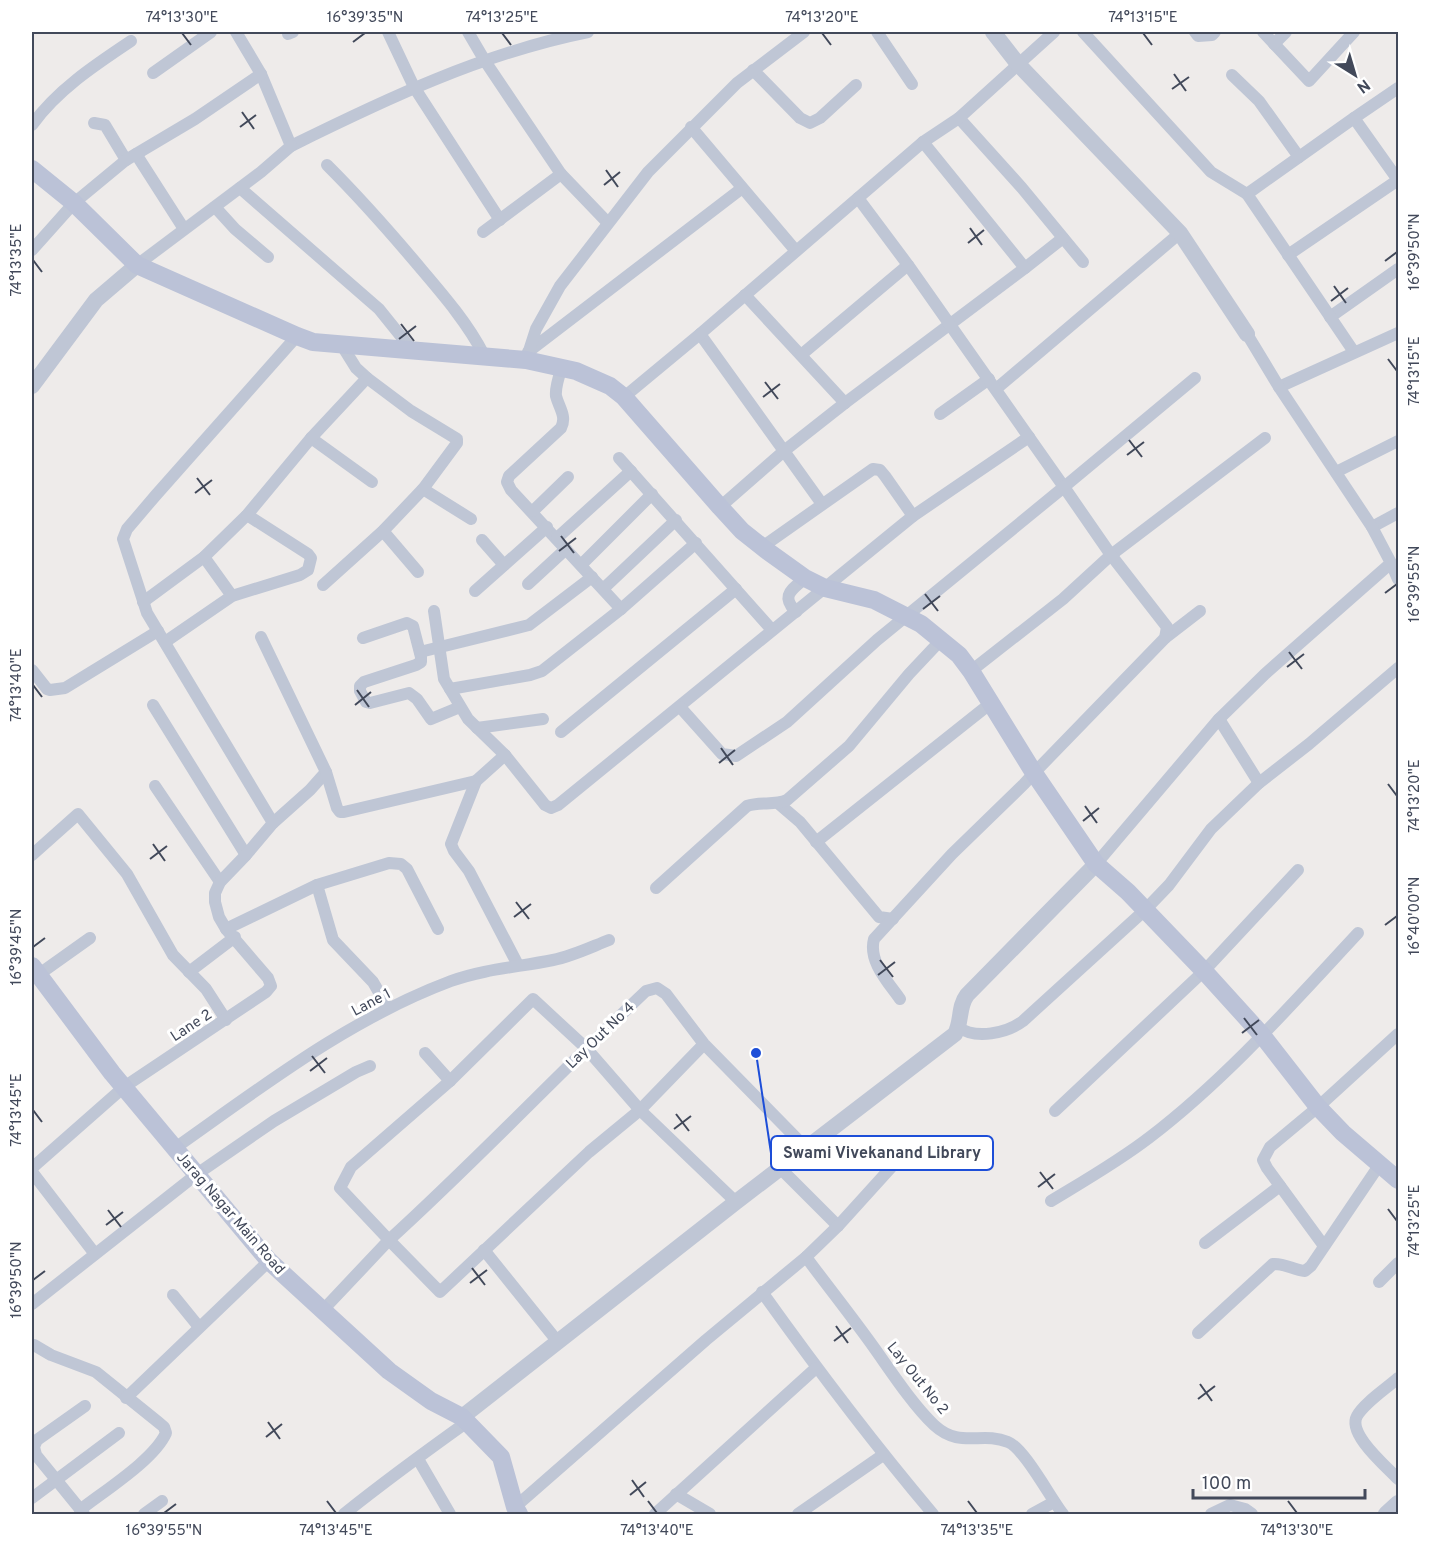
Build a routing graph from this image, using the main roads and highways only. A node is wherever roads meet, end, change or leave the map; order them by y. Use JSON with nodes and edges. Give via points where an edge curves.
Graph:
{"nodes":[{"id":1,"x":32,"y":169,"type":"edge"},
{"id":2,"x":35,"y":971,"type":"edge"},
{"id":3,"x":1398,"y":1180,"type":"edge"},
{"id":4,"x":517,"y":1511,"type":"edge"}],
"edges":[{"from":1,"to":3,"type":"main road","via":[[137,264],[297,336],[314,342],[454,355],[527,356],[610,386],[742,531],[762,547],[825,588],[874,600],[921,624],[959,654],[1096,864],[1204,971],[1262,1035],[1318,1107]]},
{"from":2,"to":4,"type":"main road","name":"Jarag Nagar Main Road","via":[[124,1087],[269,1261],[389,1371],[464,1420],[501,1457]]}]}
